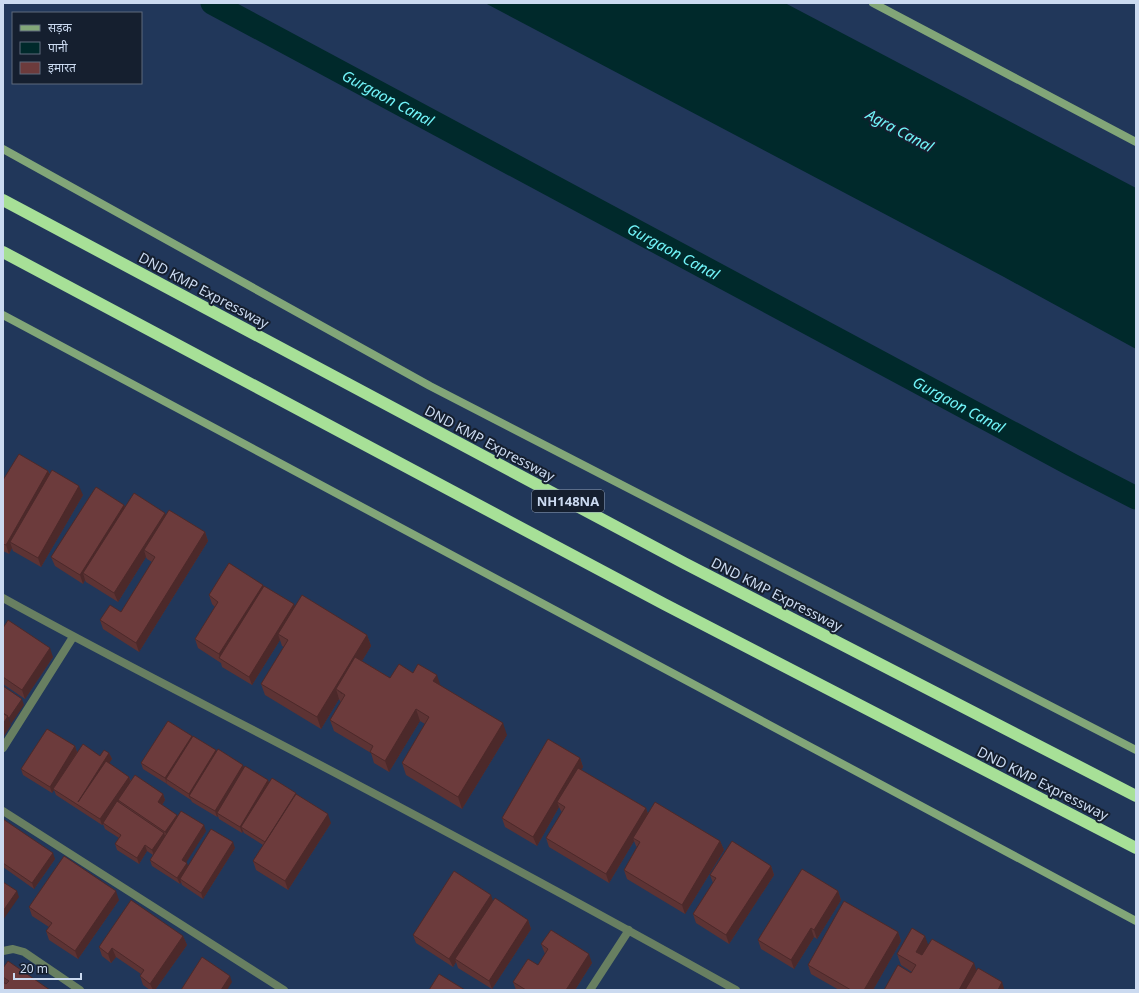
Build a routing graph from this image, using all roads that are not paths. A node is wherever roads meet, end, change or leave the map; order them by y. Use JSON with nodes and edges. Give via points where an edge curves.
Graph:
{"nodes":[{"id":1,"x":873,"y":3,"type":"edge"},
{"id":2,"x":1136,"y":142,"type":"edge"},
{"id":3,"x":3,"y":150,"type":"edge"},
{"id":4,"x":3,"y":200,"type":"edge"},
{"id":5,"x":3,"y":252,"type":"edge"},
{"id":6,"x":3,"y":315,"type":"edge"},
{"id":7,"x":3,"y":598,"type":"edge"},
{"id":8,"x":73,"y":637,"type":"junction"},
{"id":9,"x":3,"y":748,"type":"edge"},
{"id":10,"x":1136,"y":750,"type":"edge"},
{"id":11,"x":1136,"y":796,"type":"edge"},
{"id":12,"x":3,"y":811,"type":"edge"},
{"id":13,"x":1136,"y":848,"type":"edge"},
{"id":14,"x":1136,"y":921,"type":"edge"},
{"id":15,"x":629,"y":930,"type":"junction"},
{"id":16,"x":3,"y":951,"type":"edge"},
{"id":17,"x":80,"y":990,"type":"edge"},
{"id":18,"x":284,"y":990,"type":"edge"},
{"id":19,"x":590,"y":990,"type":"edge"},
{"id":20,"x":736,"y":990,"type":"edge"}],
"edges":[{"from":1,"to":2,"type":"street"},
{"from":3,"to":10,"type":"street","via":[[430,386]]},
{"from":4,"to":11,"type":"highway","name":"DND KMP Expressway","number":"NH148NA","via":[[684,563]]},
{"from":5,"to":13,"type":"highway","name":"DND KMP Expressway","number":"NH148NA","via":[[664,604]]},
{"from":6,"to":14,"type":"street"},
{"from":7,"to":8,"type":"street"},
{"from":8,"to":9,"type":"street"},
{"from":8,"to":15,"type":"street","via":[[357,784]]},
{"from":12,"to":18,"type":"street"},
{"from":15,"to":19,"type":"street"},
{"from":15,"to":20,"type":"street"},
{"from":16,"to":17,"type":"street","via":[[14,949],[24,952]]}]}
